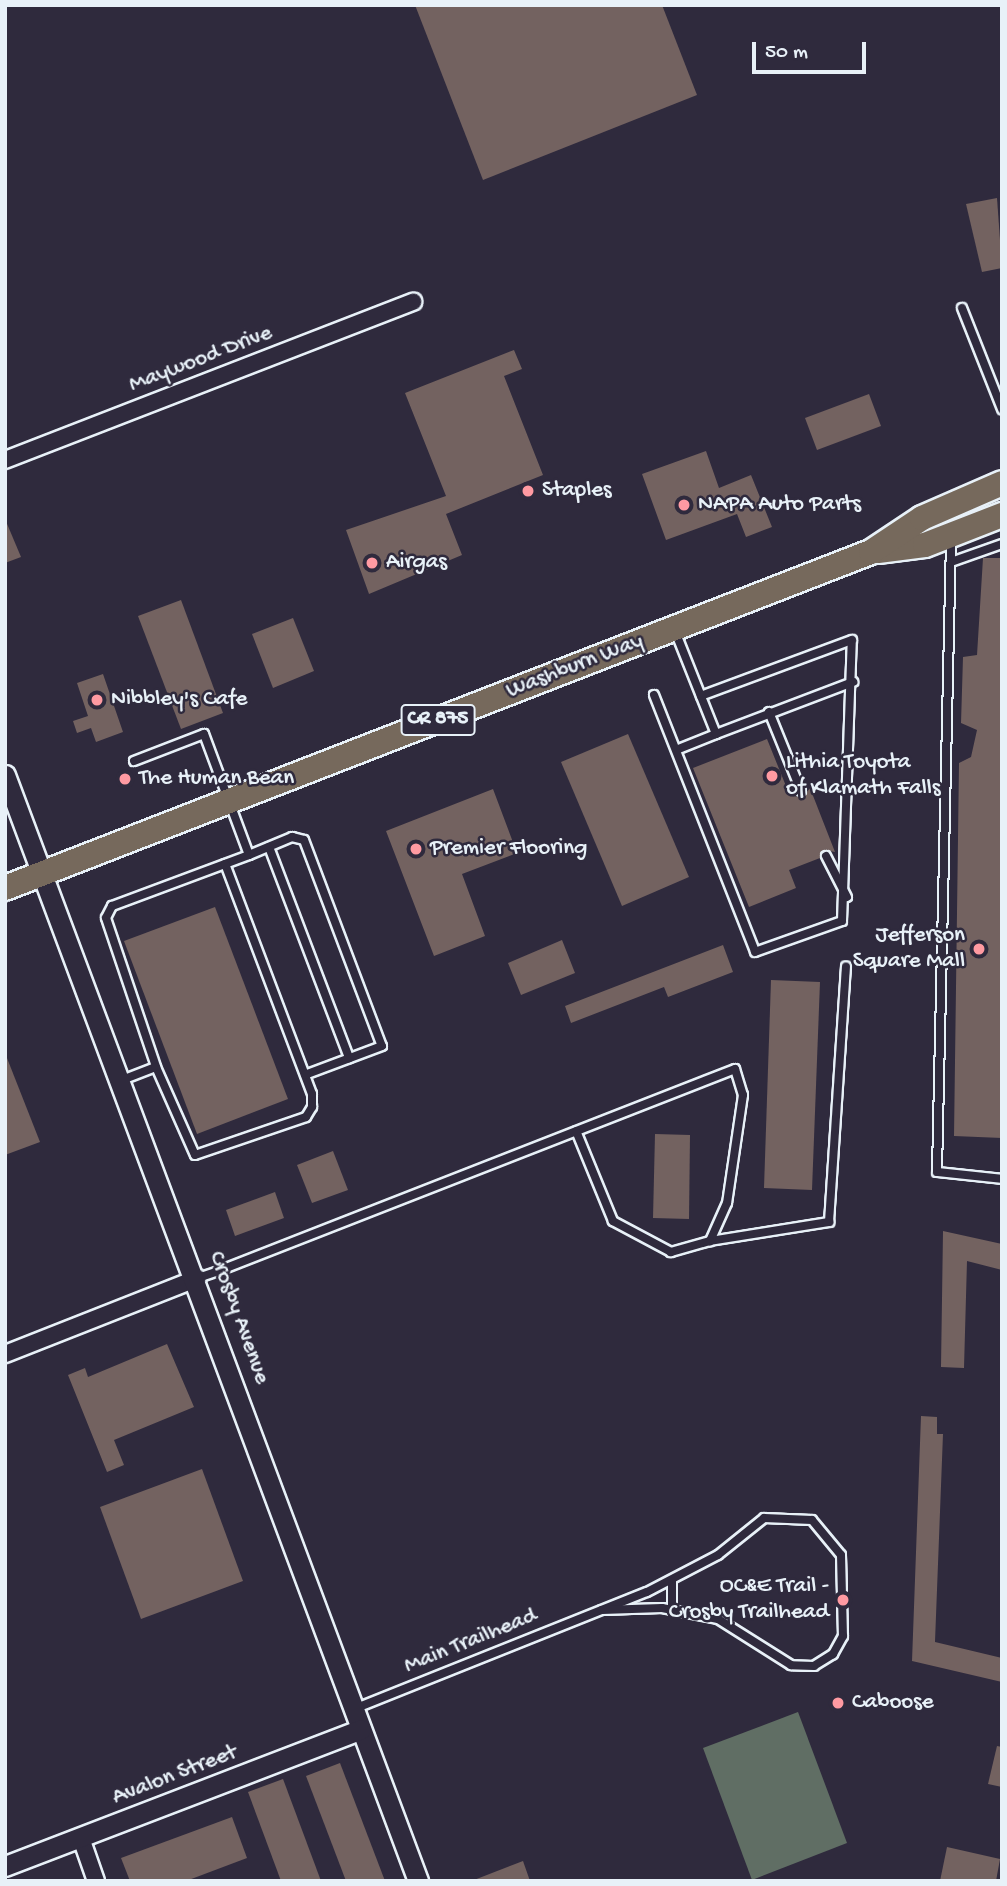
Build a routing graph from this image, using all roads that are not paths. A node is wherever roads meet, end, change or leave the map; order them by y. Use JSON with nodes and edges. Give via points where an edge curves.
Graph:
{"nodes":[{"id":1,"x":413,"y":302,"type":"dead end"},
{"id":2,"x":962,"y":307,"type":"dead end"},
{"id":3,"x":1002,"y":409,"type":"edge"},
{"id":4,"x":5,"y":460,"type":"edge"},
{"id":5,"x":1002,"y":483,"type":"edge"},
{"id":6,"x":1002,"y":501,"type":"edge"},
{"id":7,"x":1002,"y":515,"type":"edge"},
{"id":8,"x":951,"y":535,"type":"junction"},
{"id":9,"x":1002,"y":544,"type":"edge"},
{"id":10,"x":871,"y":552,"type":"junction"},
{"id":11,"x":951,"y":562,"type":"junction"},
{"id":12,"x":674,"y":628,"type":"junction"},
{"id":13,"x":853,"y":682,"type":"junction"},
{"id":14,"x":654,"y":695,"type":"dead end"},
{"id":15,"x":701,"y":696,"type":"junction"},
{"id":16,"x":769,"y":712,"type":"junction"},
{"id":17,"x":716,"y":734,"type":"junction"},
{"id":18,"x":676,"y":750,"type":"junction"},
{"id":19,"x":134,"y":761,"type":"dead end"},
{"id":20,"x":5,"y":775,"type":"edge"},
{"id":21,"x":801,"y":791,"type":"dead end"},
{"id":22,"x":228,"y":802,"type":"junction"},
{"id":23,"x":269,"y":847,"type":"junction"},
{"id":24,"x":248,"y":855,"type":"junction"},
{"id":25,"x":826,"y":856,"type":"dead end"},
{"id":26,"x":225,"y":864,"type":"junction"},
{"id":27,"x":42,"y":874,"type":"junction"},
{"id":28,"x":5,"y":888,"type":"edge"},
{"id":29,"x":847,"y":897,"type":"junction"},
{"id":30,"x":846,"y":967,"type":"dead end"},
{"id":31,"x":349,"y":1058,"type":"junction"},
{"id":32,"x":156,"y":1067,"type":"junction"},
{"id":33,"x":305,"y":1075,"type":"junction"},
{"id":34,"x":122,"y":1080,"type":"junction"},
{"id":35,"x":576,"y":1131,"type":"junction"},
{"id":36,"x":1002,"y":1179,"type":"edge"},
{"id":37,"x":710,"y":1241,"type":"junction"},
{"id":38,"x":198,"y":1278,"type":"junction"},
{"id":39,"x":5,"y":1354,"type":"edge"},
{"id":40,"x":672,"y":1580,"type":"junction"},
{"id":41,"x":602,"y":1610,"type":"junction"},
{"id":42,"x":672,"y":1610,"type":"junction"},
{"id":43,"x":354,"y":1709,"type":"junction"},
{"id":44,"x":361,"y":1730,"type":"junction"},
{"id":45,"x":81,"y":1838,"type":"junction"},
{"id":46,"x":5,"y":1866,"type":"edge"},
{"id":47,"x":96,"y":1881,"type":"edge"},
{"id":48,"x":418,"y":1881,"type":"edge"}],
"edges":[{"from":1,"to":4,"type":"street","name":"Maywood Drive"},
{"from":2,"to":3,"type":"lane"},
{"from":5,"to":10,"type":"main road","name":"Washburn Way","number":"CR 875","via":[[922,518]]},
{"from":6,"to":8,"type":"main road"},
{"from":7,"to":8,"type":"main road","name":"Washburn Way","number":"CR 875"},
{"from":8,"to":10,"type":"main road","name":"Washburn Way","number":"CR 875"},
{"from":8,"to":11,"type":"lane"},
{"from":9,"to":11,"type":"lane"},
{"from":10,"to":12,"type":"main road","name":"Washburn Way","number":"CR 875"},
{"from":11,"to":36,"type":"lane","via":[[937,1172]]},
{"from":12,"to":15,"type":"lane"},
{"from":12,"to":22,"type":"main road","name":"Washburn Way","number":"CR 875"},
{"from":13,"to":15,"type":"lane","via":[[852,640],[847,638]]},
{"from":13,"to":16,"type":"lane"},
{"from":13,"to":29,"type":"lane"},
{"from":14,"to":18,"type":"lane"},
{"from":15,"to":17,"type":"lane"},
{"from":16,"to":17,"type":"lane"},
{"from":16,"to":21,"type":"lane"},
{"from":17,"to":18,"type":"lane"},
{"from":18,"to":29,"type":"lane","via":[[755,952],[842,921]]},
{"from":19,"to":22,"type":"lane","via":[[204,734]]},
{"from":20,"to":27,"type":"street","name":"Crosby Avenue"},
{"from":22,"to":24,"type":"lane"},
{"from":22,"to":27,"type":"main road","name":"Washburn Way","number":"CR 875"},
{"from":23,"to":24,"type":"lane"},
{"from":23,"to":31,"type":"lane"},
{"from":23,"to":31,"type":"lane","via":[[292,837],[304,840],[382,1046]]},
{"from":24,"to":26,"type":"lane"},
{"from":25,"to":29,"type":"lane"},
{"from":26,"to":32,"type":"lane","via":[[112,906],[106,918]]},
{"from":26,"to":33,"type":"lane"},
{"from":27,"to":28,"type":"main road","name":"Washburn Way","number":"CR 875"},
{"from":27,"to":34,"type":"street","name":"Crosby Avenue"},
{"from":30,"to":37,"type":"lane","via":[[829,1222]]},
{"from":31,"to":33,"type":"lane"},
{"from":32,"to":33,"type":"lane","via":[[195,1155],[306,1117],[312,1094]]},
{"from":32,"to":34,"type":"lane"},
{"from":34,"to":38,"type":"street","name":"Crosby Avenue"},
{"from":35,"to":37,"type":"lane","via":[[613,1221],[671,1252]]},
{"from":35,"to":37,"type":"lane","via":[[735,1069],[741,1109],[727,1203]]},
{"from":35,"to":38,"type":"lane"},
{"from":38,"to":39,"type":"street"},
{"from":38,"to":43,"type":"street","name":"Crosby Avenue"},
{"from":40,"to":41,"type":"lane","name":"Main Trailhead"},
{"from":40,"to":42,"type":"lane"},
{"from":40,"to":42,"type":"lane","name":"Main Trailhead","via":[[718,1555],[764,1518],[812,1520],[841,1555],[842,1636],[833,1654],[814,1666],[791,1664],[718,1619]]},
{"from":41,"to":42,"type":"lane","name":"Main Trailhead"},
{"from":41,"to":43,"type":"lane","name":"Main Trailhead"},
{"from":43,"to":44,"type":"street","name":"Crosby Avenue"},
{"from":44,"to":45,"type":"street","name":"Avalon Street"},
{"from":44,"to":48,"type":"street","name":"Crosby Avenue"},
{"from":45,"to":46,"type":"street","name":"Avalon Street"},
{"from":45,"to":47,"type":"street"}]}
